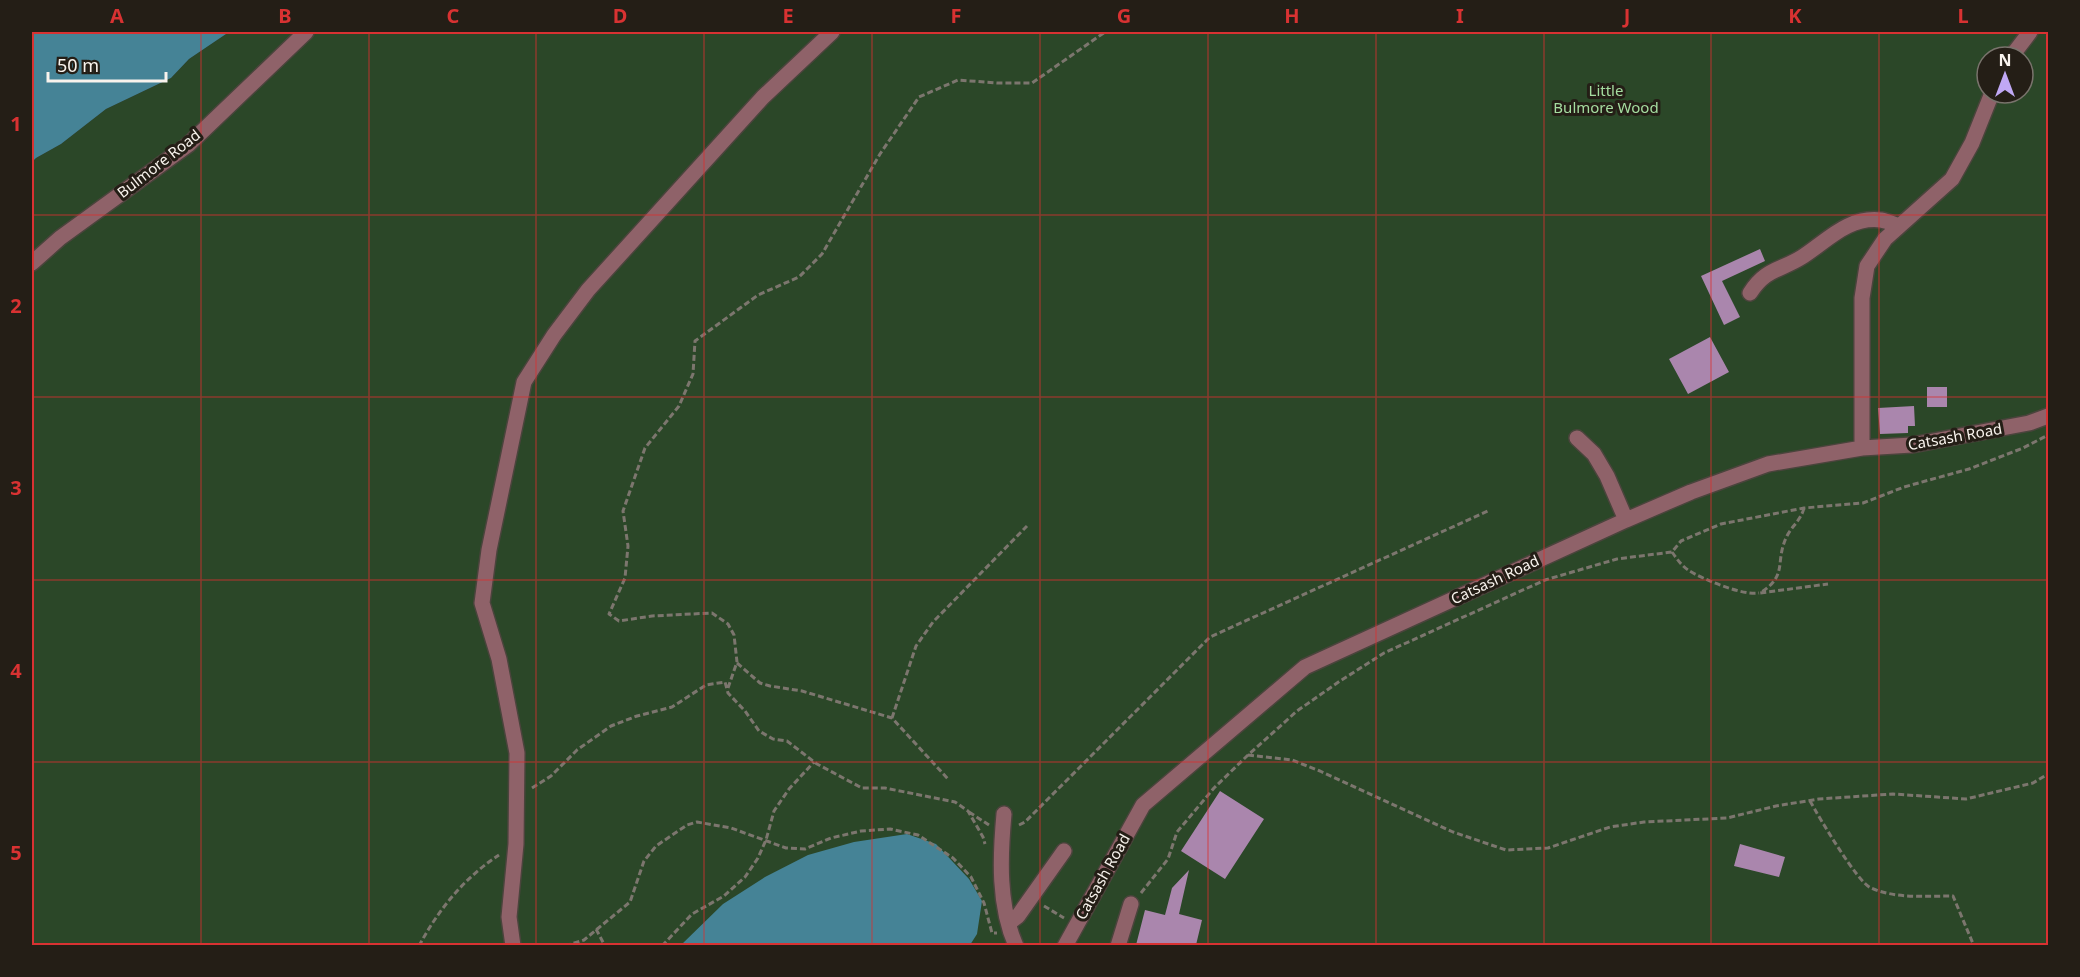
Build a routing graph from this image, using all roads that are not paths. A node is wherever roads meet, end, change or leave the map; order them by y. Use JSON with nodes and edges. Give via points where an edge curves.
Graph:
{"nodes":[{"id":1,"x":306,"y":32,"type":"edge"},
{"id":2,"x":832,"y":32,"type":"edge"},
{"id":3,"x":2030,"y":32,"type":"edge"},
{"id":4,"x":2020,"y":45,"type":"edge"},
{"id":5,"x":1987,"y":105,"type":"edge"},
{"id":6,"x":1899,"y":226,"type":"junction"},
{"id":7,"x":32,"y":263,"type":"edge"},
{"id":8,"x":1750,"y":293,"type":"dead end"},
{"id":9,"x":2049,"y":416,"type":"edge"},
{"id":10,"x":1577,"y":438,"type":"dead end"},
{"id":11,"x":1862,"y":448,"type":"junction"},
{"id":12,"x":1626,"y":520,"type":"junction"},
{"id":13,"x":1004,"y":821,"type":"road end"},
{"id":14,"x":1064,"y":851,"type":"dead end"},
{"id":15,"x":1131,"y":904,"type":"road end"},
{"id":16,"x":1012,"y":934,"type":"edge"},
{"id":17,"x":513,"y":945,"type":"edge"},
{"id":18,"x":1065,"y":945,"type":"edge"},
{"id":19,"x":1118,"y":945,"type":"edge"}],
"edges":[{"from":1,"to":7,"type":"street","name":"Bulmore Road","via":[[188,145],[60,238]]},
{"from":2,"to":17,"type":"street","via":[[763,97],[588,290],[524,382],[489,550],[482,603],[499,659],[517,753],[516,844],[509,917]]},
{"from":3,"to":4,"type":"street"},
{"from":5,"to":6,"type":"street","via":[[1952,179]]},
{"from":6,"to":8,"type":"street","via":[[1881,220],[1841,228],[1800,258],[1759,280]]},
{"from":6,"to":11,"type":"street","via":[[1885,239],[1868,266],[1862,298]]},
{"from":9,"to":11,"type":"street","name":"Catsash Road","via":[[1912,445]]},
{"from":10,"to":12,"type":"street","via":[[1594,454]]},
{"from":11,"to":12,"type":"street","name":"Catsash Road","via":[[1768,464]]},
{"from":12,"to":18,"type":"street","name":"Catsash Road","via":[[1305,667],[1143,805]]},
{"from":13,"to":16,"type":"street","via":[[1000,857]]},
{"from":14,"to":16,"type":"street","via":[[1018,916]]},
{"from":15,"to":19,"type":"street"}]}
